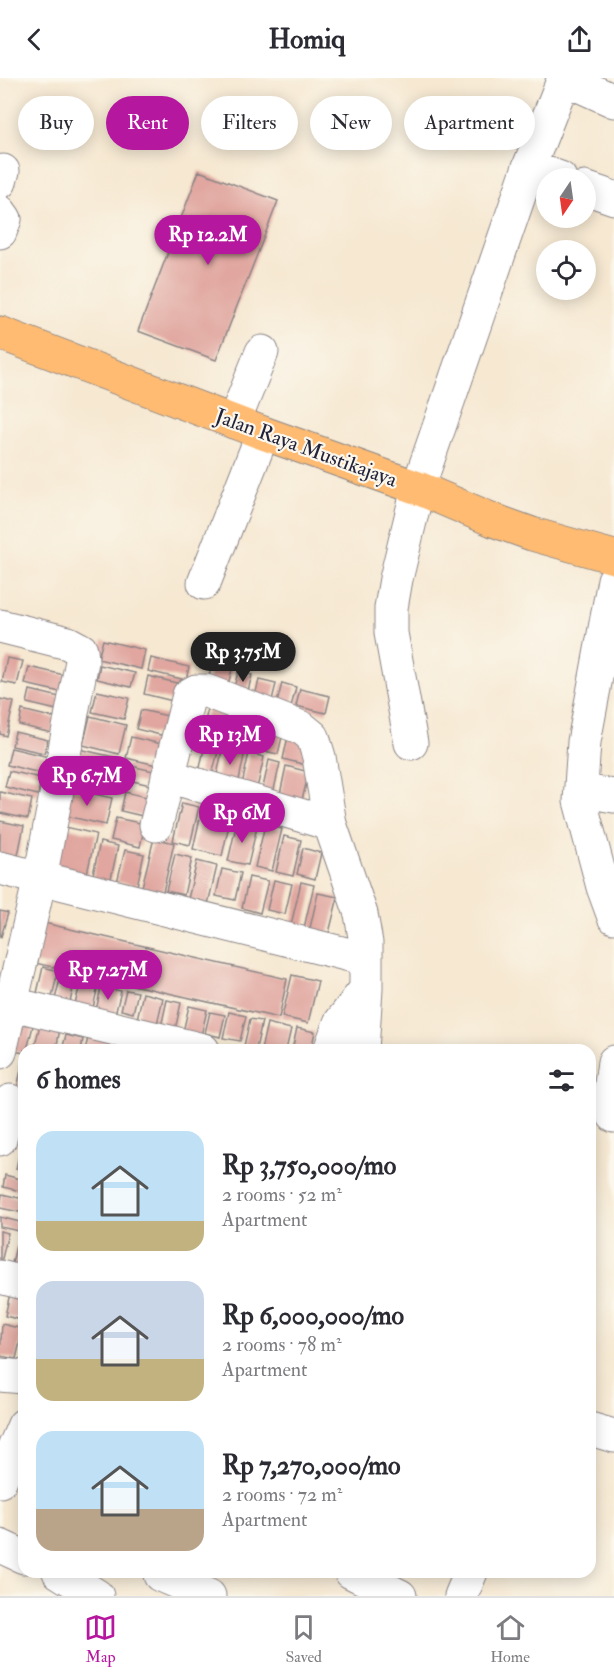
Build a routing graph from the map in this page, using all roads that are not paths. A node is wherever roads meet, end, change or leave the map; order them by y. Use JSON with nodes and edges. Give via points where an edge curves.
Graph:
{"nodes":[{"id":1,"x":564,"y":78,"type":"edge"},
{"id":2,"x":614,"y":101,"type":"edge"},
{"id":3,"x":529,"y":167,"type":"junction"},
{"id":4,"x":536,"y":169,"type":"edge"},
{"id":5,"x":596,"y":192,"type":"edge"},
{"id":6,"x":614,"y":198,"type":"edge"},
{"id":7,"x":0,"y":212,"type":"edge"},
{"id":8,"x":0,"y":232,"type":"edge"},
{"id":9,"x":0,"y":333,"type":"edge"},
{"id":10,"x":262,"y":352,"type":"dead end"},
{"id":11,"x":249,"y":428,"type":"junction"},
{"id":12,"x":418,"y":488,"type":"junction"},
{"id":13,"x":614,"y":557,"type":"edge"},
{"id":14,"x":614,"y":580,"type":"edge"},
{"id":15,"x":204,"y":583,"type":"dead end"},
{"id":16,"x":0,"y":626,"type":"edge"},
{"id":17,"x":411,"y":743,"type":"dead end"},
{"id":18,"x":168,"y":776,"type":"junction"},
{"id":19,"x":330,"y":824,"type":"junction"},
{"id":20,"x":156,"y":825,"type":"dead end"},
{"id":21,"x":0,"y":868,"type":"edge"},
{"id":22,"x":37,"y":889,"type":"junction"},
{"id":23,"x":0,"y":890,"type":"edge"},
{"id":24,"x":614,"y":917,"type":"edge"},
{"id":25,"x":366,"y":974,"type":"junction"},
{"id":26,"x":5,"y":1002,"type":"edge"},
{"id":27,"x":178,"y":1044,"type":"edge"},
{"id":28,"x":332,"y":1044,"type":"edge"},
{"id":29,"x":362,"y":1044,"type":"edge"},
{"id":30,"x":0,"y":1052,"type":"edge"},
{"id":31,"x":614,"y":1062,"type":"edge"},
{"id":32,"x":11,"y":1101,"type":"edge"},
{"id":33,"x":614,"y":1116,"type":"edge"},
{"id":34,"x":0,"y":1139,"type":"edge"},
{"id":35,"x":0,"y":1277,"type":"edge"},
{"id":36,"x":18,"y":1282,"type":"edge"},
{"id":37,"x":0,"y":1376,"type":"edge"},
{"id":38,"x":18,"y":1377,"type":"edge"},
{"id":39,"x":596,"y":1431,"type":"edge"},
{"id":40,"x":614,"y":1436,"type":"edge"},
{"id":41,"x":18,"y":1439,"type":"edge"},
{"id":42,"x":0,"y":1481,"type":"edge"},
{"id":43,"x":0,"y":1546,"type":"edge"},
{"id":44,"x":18,"y":1554,"type":"edge"},
{"id":45,"x":68,"y":1578,"type":"edge"},
{"id":46,"x":363,"y":1578,"type":"edge"},
{"id":47,"x":468,"y":1578,"type":"edge"},
{"id":48,"x":156,"y":1581,"type":"edge"},
{"id":49,"x":97,"y":1596,"type":"edge"},
{"id":50,"x":209,"y":1596,"type":"edge"},
{"id":51,"x":400,"y":1596,"type":"edge"},
{"id":52,"x":461,"y":1596,"type":"edge"}],
"edges":[{"from":1,"to":2,"type":"street"},
{"from":1,"to":3,"type":"street"},
{"from":3,"to":4,"type":"street"},
{"from":3,"to":12,"type":"street"},
{"from":5,"to":6,"type":"street"},
{"from":7,"to":8,"type":"street","via":[[5,219]]},
{"from":9,"to":11,"type":"main road","name":"Jalan Raya Mustikajaya"},
{"from":10,"to":11,"type":"street"},
{"from":11,"to":12,"type":"main road","name":"Jalan Raya Mustikajaya"},
{"from":11,"to":15,"type":"street"},
{"from":12,"to":13,"type":"main road","name":"Jalan Raya Mustikajaya","via":[[532,534]]},
{"from":12,"to":17,"type":"street","via":[[391,608],[394,652]]},
{"from":14,"to":24,"type":"street","via":[[584,742],[580,801]]},
{"from":16,"to":22,"type":"street","via":[[68,643],[81,650]]},
{"from":18,"to":19,"type":"street"},
{"from":18,"to":19,"type":"street","via":[[189,695],[206,691],[302,728],[313,737]]},
{"from":18,"to":20,"type":"street"},
{"from":19,"to":25,"type":"street","via":[[361,914]]},
{"from":21,"to":22,"type":"street"},
{"from":22,"to":23,"type":"street"},
{"from":22,"to":25,"type":"street"},
{"from":22,"to":26,"type":"street"},
{"from":25,"to":28,"type":"street"},
{"from":25,"to":29,"type":"street"},
{"from":26,"to":27,"type":"street"},
{"from":26,"to":30,"type":"street"},
{"from":31,"to":33,"type":"street","via":[[608,1106]]},
{"from":32,"to":34,"type":"street"},
{"from":35,"to":36,"type":"street"},
{"from":37,"to":38,"type":"street"},
{"from":39,"to":40,"type":"street"},
{"from":41,"to":42,"type":"street"},
{"from":43,"to":44,"type":"street"},
{"from":45,"to":49,"type":"street"},
{"from":46,"to":51,"type":"street"},
{"from":47,"to":52,"type":"street"},
{"from":48,"to":50,"type":"street"}]}
